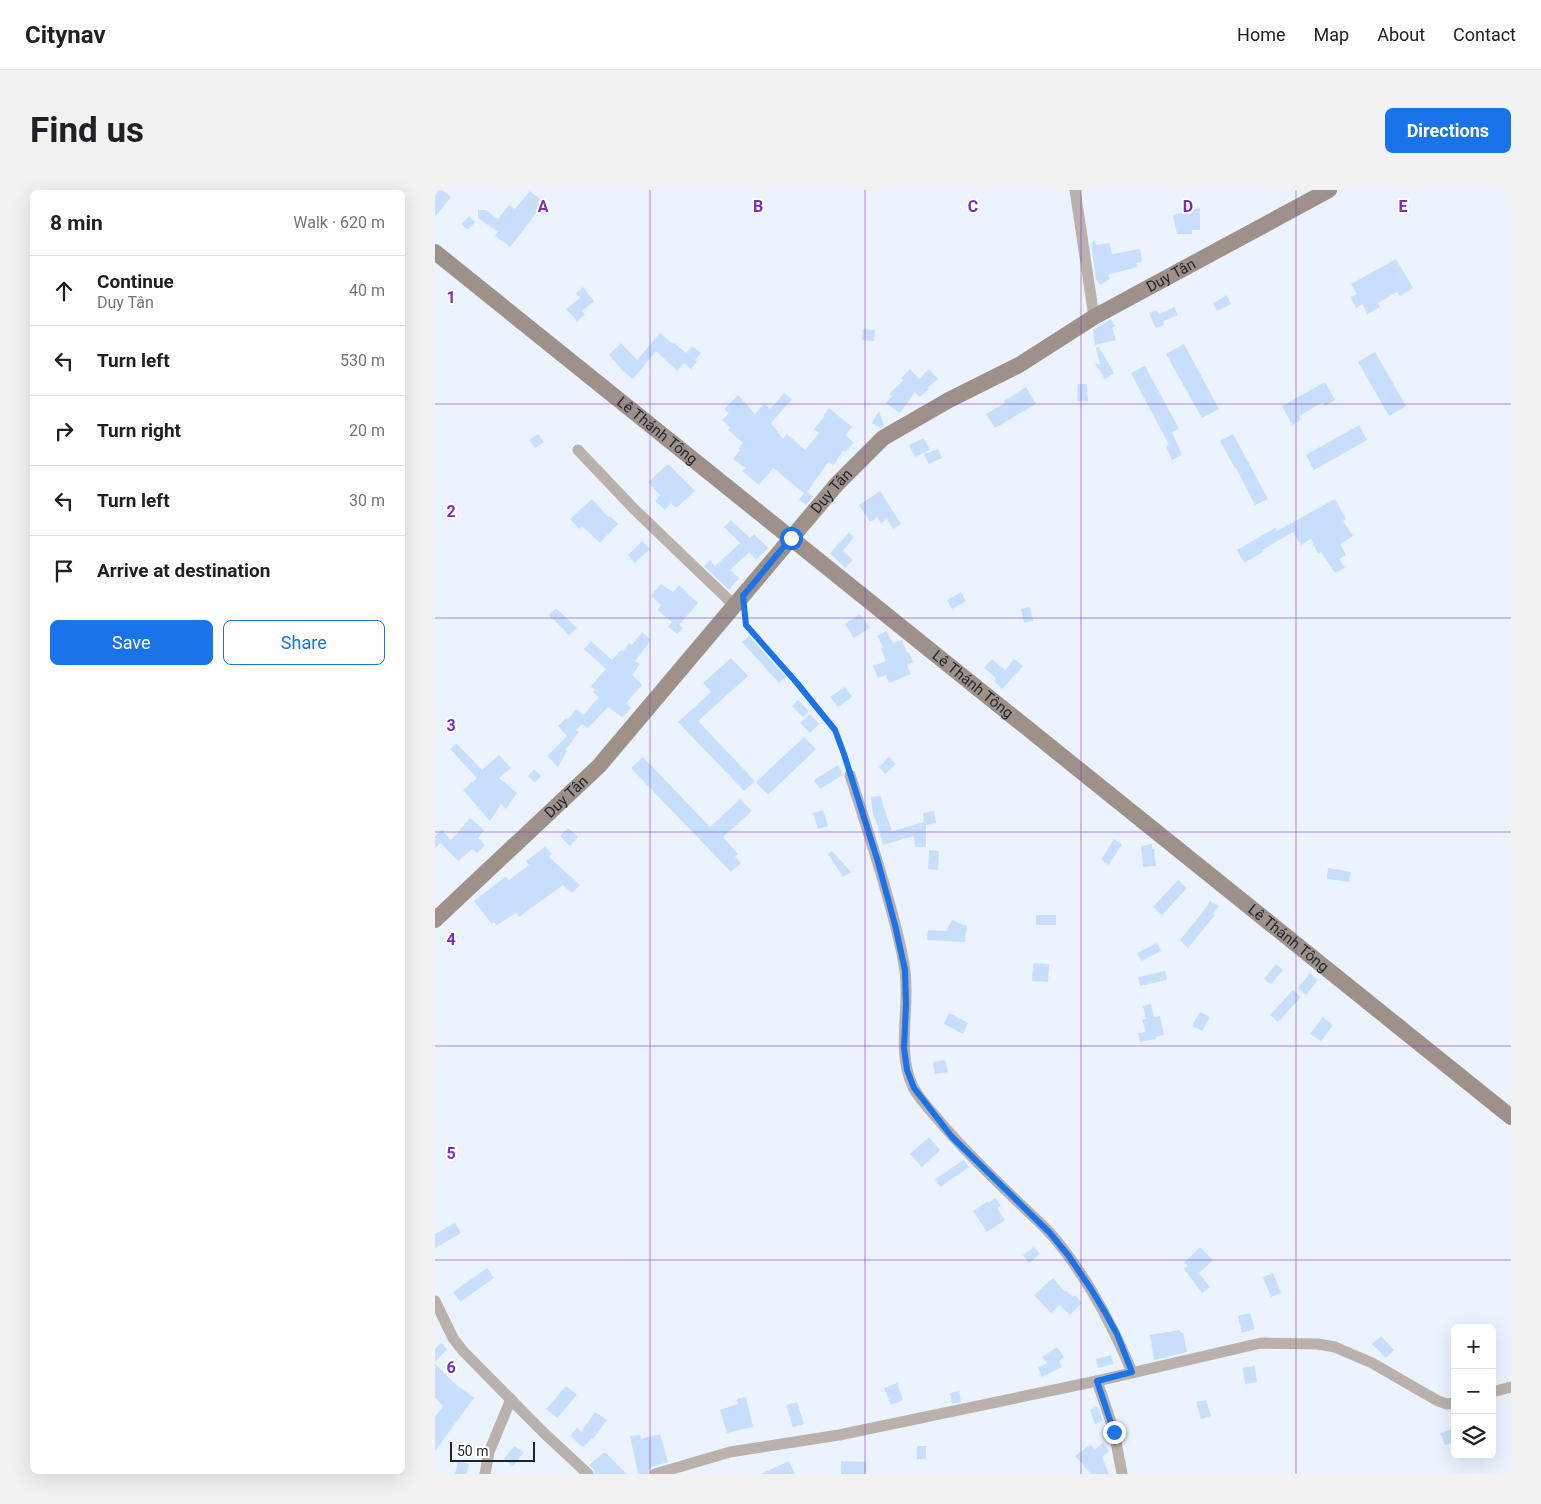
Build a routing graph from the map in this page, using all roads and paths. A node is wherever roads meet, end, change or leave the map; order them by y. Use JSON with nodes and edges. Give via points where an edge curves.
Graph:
{"nodes":[{"id":1,"x":1075,"y":190,"type":"edge"},
{"id":2,"x":1329,"y":190,"type":"edge"},
{"id":3,"x":435,"y":252,"type":"edge"},
{"id":4,"x":1095,"y":317,"type":"junction"},
{"id":5,"x":578,"y":450,"type":"dead end"},
{"id":6,"x":791,"y":538,"type":"junction"},
{"id":7,"x":739,"y":601,"type":"junction"},
{"id":8,"x":850,"y":775,"type":"joint"},
{"id":9,"x":435,"y":920,"type":"edge"},
{"id":10,"x":1511,"y":1117,"type":"edge"},
{"id":11,"x":435,"y":1301,"type":"edge"},
{"id":12,"x":1132,"y":1372,"type":"junction"},
{"id":13,"x":1097,"y":1381,"type":"junction"},
{"id":14,"x":1511,"y":1387,"type":"edge"},
{"id":15,"x":1496,"y":1391,"type":"edge"},
{"id":16,"x":511,"y":1399,"type":"junction"},
{"id":17,"x":1451,"y":1404,"type":"edge"},
{"id":18,"x":485,"y":1474,"type":"edge"},
{"id":19,"x":588,"y":1474,"type":"edge"},
{"id":20,"x":655,"y":1474,"type":"edge"},
{"id":21,"x":1122,"y":1474,"type":"edge"}],
"edges":[{"from":1,"to":4,"type":"street"},
{"from":2,"to":4,"type":"street","name":"Duy Tân"},
{"from":3,"to":6,"type":"street","name":"Lê Thánh Tông"},
{"from":4,"to":6,"type":"street","name":"Duy Tân","via":[[1019,365],[883,438],[837,484]]},
{"from":5,"to":7,"type":"street","via":[[634,509]]},
{"from":6,"to":7,"type":"street","name":"Duy Tân"},
{"from":6,"to":10,"type":"street","name":"Lê Thánh Tông"},
{"from":7,"to":8,"type":"path","via":[[746,625],[835,730]]},
{"from":7,"to":9,"type":"street","name":"Duy Tân","via":[[599,766]]},
{"from":8,"to":12,"type":"street","via":[[878,862],[905,970],[904,1048],[914,1088],[952,1137],[1049,1232],[1073,1262],[1117,1334]]},
{"from":11,"to":16,"type":"street","via":[[453,1338]]},
{"from":12,"to":13,"type":"street"},
{"from":12,"to":17,"type":"street","via":[[1251,1344],[1318,1344],[1335,1347],[1372,1363],[1438,1401]]},
{"from":13,"to":20,"type":"street","via":[[839,1436],[730,1452]]},
{"from":13,"to":21,"type":"street","via":[[1114,1432]]},
{"from":14,"to":15,"type":"street"},
{"from":16,"to":18,"type":"street","via":[[489,1452]]},
{"from":16,"to":19,"type":"street"}]}
